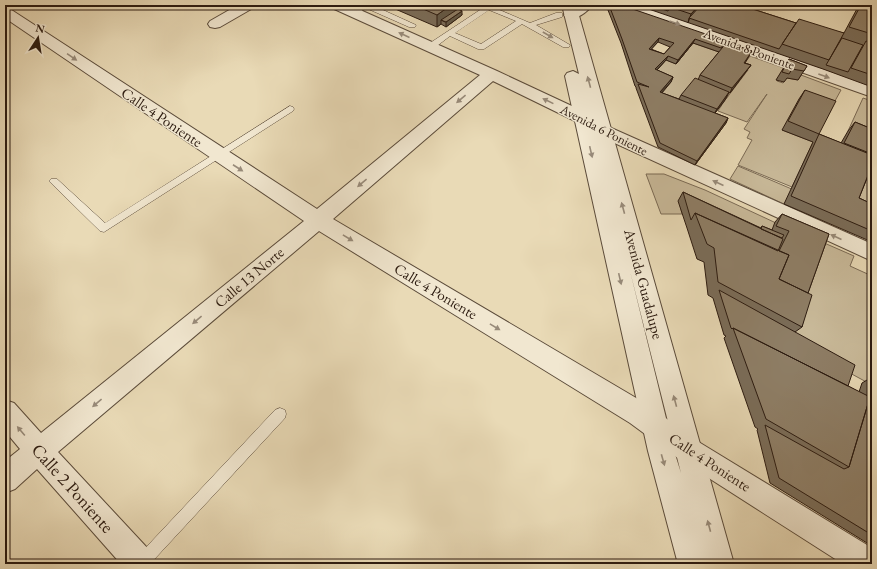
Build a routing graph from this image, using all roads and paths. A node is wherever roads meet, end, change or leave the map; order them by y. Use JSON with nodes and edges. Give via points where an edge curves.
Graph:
{"nodes":[{"id":1,"x":248,"y":5,"type":"edge"},
{"id":2,"x":337,"y":5,"type":"edge"},
{"id":3,"x":625,"y":5,"type":"edge"},
{"id":4,"x":568,"y":9,"type":"edge"},
{"id":5,"x":5,"y":12,"type":"edge"},
{"id":6,"x":354,"y":12,"type":"junction"},
{"id":7,"x":522,"y":21,"type":"junction"},
{"id":8,"x":215,"y":24,"type":"dead end"},
{"id":9,"x":412,"y":25,"type":"dead end"},
{"id":10,"x":530,"y":25,"type":"junction"},
{"id":11,"x":449,"y":33,"type":"junction"},
{"id":12,"x":566,"y":45,"type":"junction"},
{"id":13,"x":430,"y":47,"type":"junction"},
{"id":14,"x":491,"y":74,"type":"junction"},
{"id":15,"x":872,"y":92,"type":"edge"},
{"id":16,"x":290,"y":109,"type":"dead end"},
{"id":17,"x":583,"y":118,"type":"junction"},
{"id":18,"x":603,"y":131,"type":"junction"},
{"id":19,"x":217,"y":154,"type":"junction"},
{"id":20,"x":54,"y":181,"type":"dead end"},
{"id":21,"x":318,"y":220,"type":"junction"},
{"id":22,"x":872,"y":253,"type":"edge"},
{"id":23,"x":5,"y":412,"type":"edge"},
{"id":24,"x":280,"y":414,"type":"dead end"},
{"id":25,"x":654,"y":425,"type":"junction"},
{"id":26,"x":688,"y":450,"type":"junction"},
{"id":27,"x":39,"y":451,"type":"junction"},
{"id":28,"x":5,"y":478,"type":"edge"},
{"id":29,"x":141,"y":564,"type":"edge"},
{"id":30,"x":693,"y":564,"type":"edge"},
{"id":31,"x":719,"y":564,"type":"edge"},
{"id":32,"x":870,"y":564,"type":"edge"}],
"edges":[{"from":1,"to":8,"type":"street"},
{"from":2,"to":6,"type":"street","name":"Avenida 6 Poniente"},
{"from":3,"to":15,"type":"street","name":"Avenida 8 Poniente","one_way":true},
{"from":4,"to":10,"type":"lane"},
{"from":4,"to":12,"type":"street","name":"Avenida Guadalupe"},
{"from":18,"to":4,"type":"street","name":"Avenida Guadalupe","one_way":true},
{"from":5,"to":19,"type":"street","name":"Calle 4 Poniente","one_way":true},
{"from":6,"to":9,"type":"lane","via":[[366,5]]},
{"from":13,"to":6,"type":"street","name":"Avenida 6 Poniente","one_way":true},
{"from":7,"to":10,"type":"lane"},
{"from":7,"to":11,"type":"lane","via":[[481,47]]},
{"from":7,"to":11,"type":"lane","via":[[488,7]]},
{"from":10,"to":12,"type":"lane","one_way":true},
{"from":11,"to":13,"type":"lane"},
{"from":12,"to":17,"type":"street","name":"Avenida Guadalupe"},
{"from":13,"to":14,"type":"street","name":"Avenida 6 Poniente"},
{"from":17,"to":14,"type":"street","name":"Avenida 6 Poniente","one_way":true},
{"from":14,"to":21,"type":"street","name":"Calle 13 Norte","one_way":true},
{"from":16,"to":19,"type":"lane"},
{"from":17,"to":18,"type":"street","name":"Avenida 6 Poniente"},
{"from":17,"to":25,"type":"street","name":"Avenida Guadalupe","one_way":true},
{"from":22,"to":18,"type":"street","name":"Avenida 6 Poniente","one_way":true},
{"from":26,"to":18,"type":"street","name":"Avenida Guadalupe","one_way":true},
{"from":19,"to":20,"type":"lane","via":[[104,228]]},
{"from":19,"to":21,"type":"street","name":"Calle 4 Poniente","one_way":true},
{"from":21,"to":25,"type":"street","name":"Calle 4 Poniente","one_way":true},
{"from":21,"to":27,"type":"street","name":"Calle 13 Norte","one_way":true},
{"from":27,"to":23,"type":"street","name":"Calle 2 Poniente","one_way":true},
{"from":24,"to":29,"type":"lane"},
{"from":25,"to":26,"type":"street","name":"Calle 4 Poniente"},
{"from":25,"to":30,"type":"street","name":"Avenida Guadalupe","one_way":true},
{"from":31,"to":26,"type":"street","name":"Avenida Guadalupe","one_way":true},
{"from":26,"to":32,"type":"street","name":"Calle 4 Poniente"},
{"from":27,"to":28,"type":"street","name":"Calle 13 Norte"},
{"from":27,"to":29,"type":"street","name":"Calle 2 Poniente"}]}
